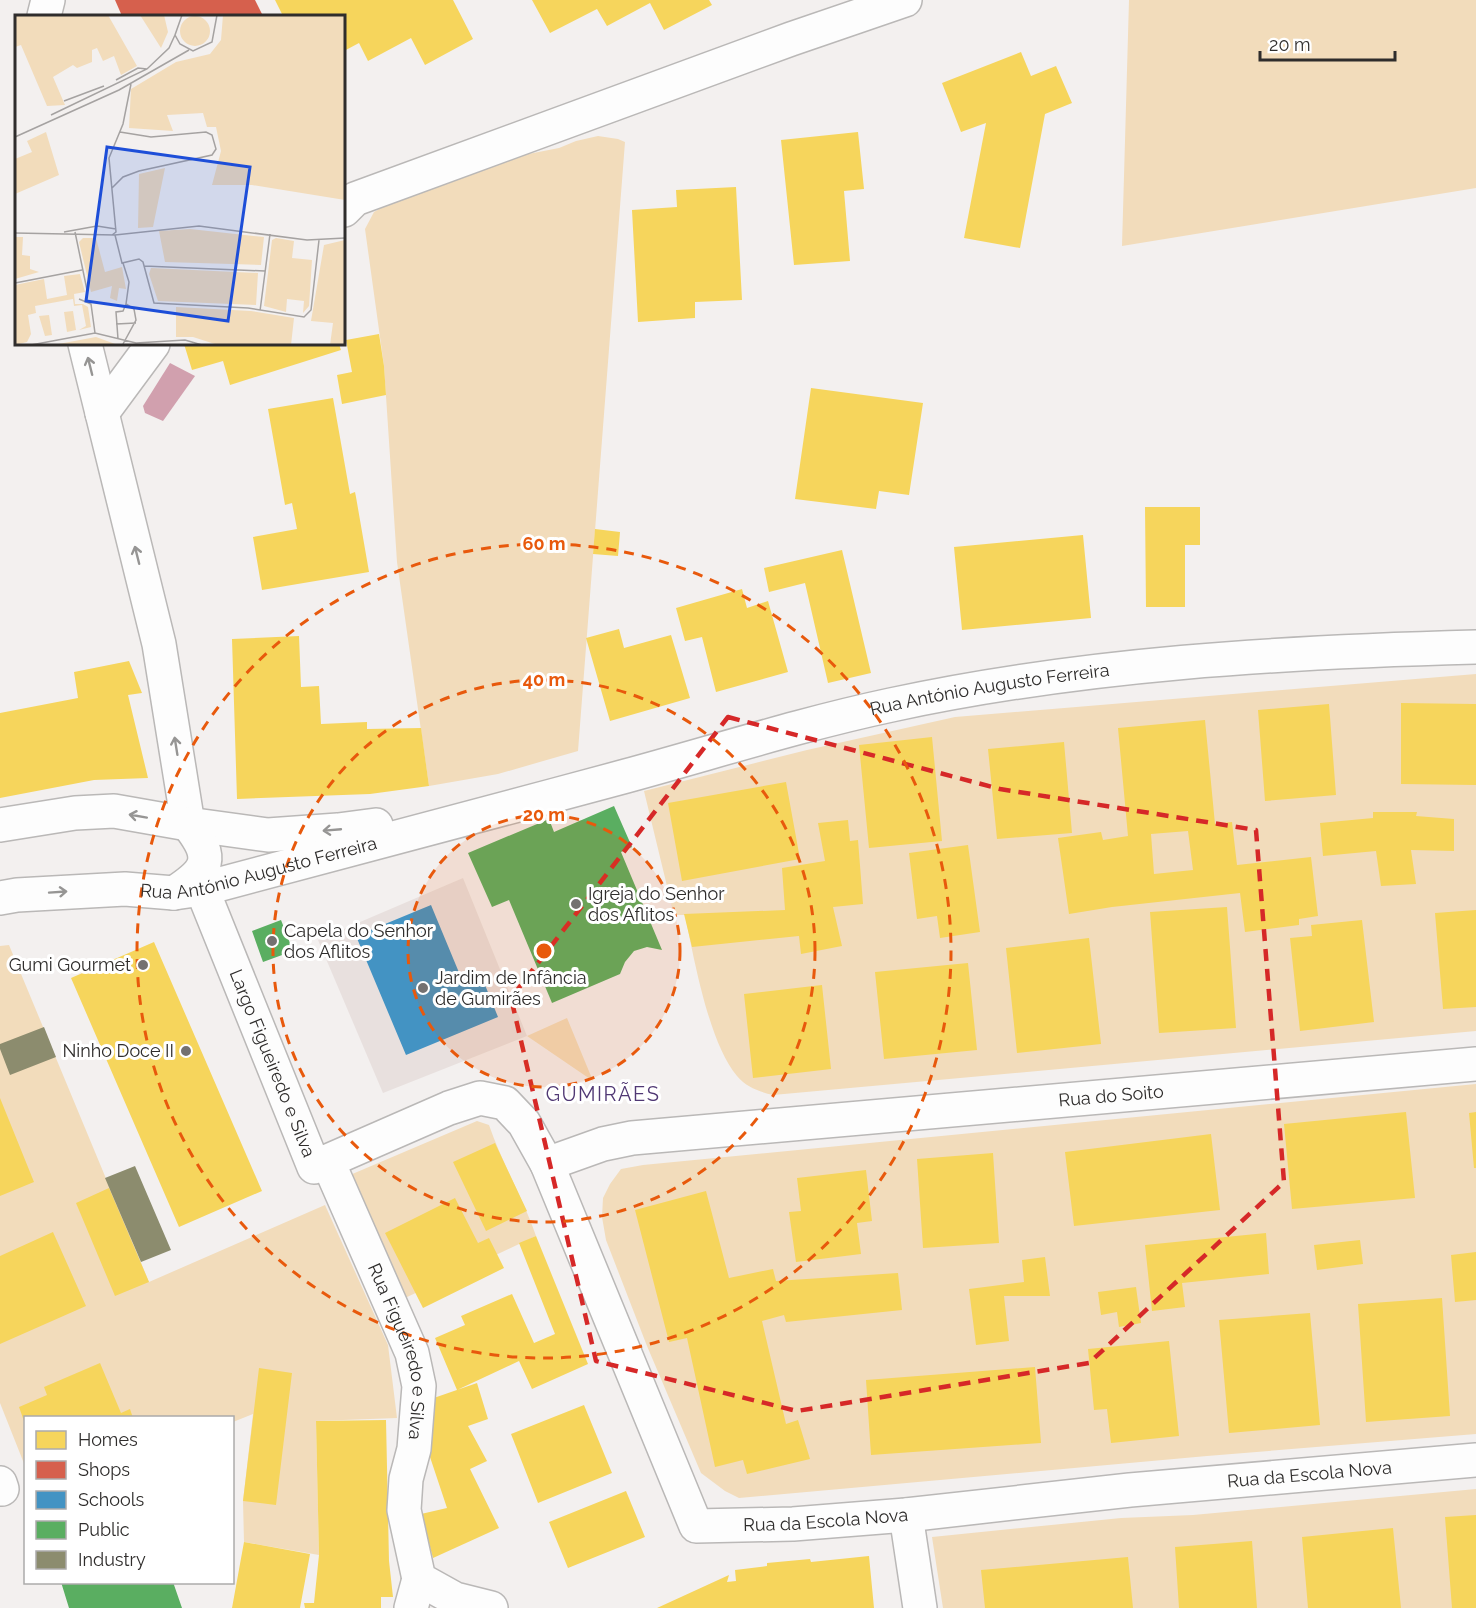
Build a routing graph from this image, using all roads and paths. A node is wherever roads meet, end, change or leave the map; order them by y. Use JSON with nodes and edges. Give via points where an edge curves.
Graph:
{"nodes":[{"id":1,"x":48,"y":0,"type":"edge"},
{"id":2,"x":905,"y":0,"type":"edge"},
{"id":3,"x":44,"y":15,"type":"edge"},
{"id":4,"x":345,"y":209,"type":"edge"},
{"id":5,"x":85,"y":345,"type":"edge"},
{"id":6,"x":152,"y":345,"type":"edge"},
{"id":7,"x":102,"y":413,"type":"junction"},
{"id":8,"x":1476,"y":647,"type":"edge"},
{"id":9,"x":514,"y":806,"type":"junction"},
{"id":10,"x":188,"y":824,"type":"junction"},
{"id":11,"x":0,"y":825,"type":"edge"},
{"id":12,"x":188,"y":891,"type":"junction"},
{"id":13,"x":0,"y":898,"type":"edge"},
{"id":14,"x":1476,"y":1064,"type":"edge"},
{"id":15,"x":449,"y":1108,"type":"joint"},
{"id":16,"x":328,"y":1162,"type":"junction"},
{"id":17,"x":547,"y":1164,"type":"junction"},
{"id":18,"x":1476,"y":1460,"type":"edge"},
{"id":19,"x":906,"y":1515,"type":"junction"},
{"id":20,"x":415,"y":1593,"type":"edge"},
{"id":21,"x":491,"y":1608,"type":"edge"},
{"id":22,"x":920,"y":1608,"type":"edge"}],
"edges":[{"from":1,"to":3,"type":"street"},
{"from":2,"to":4,"type":"street","via":[[355,199]]},
{"from":7,"to":5,"type":"street","one_way":true},
{"from":6,"to":7,"type":"street"},
{"from":10,"to":7,"type":"street","one_way":true,"via":[[159,644]]},
{"from":8,"to":9,"type":"street","name":"Rua António Augusto Ferreira","via":[[1332,652],[1192,663],[977,690],[891,705]]},
{"from":9,"to":10,"type":"street","name":"Rua António Augusto Ferreira","one_way":true,"via":[[338,830],[268,834]]},
{"from":9,"to":12,"type":"street","name":"Rua António Augusto Ferreira"},
{"from":10,"to":11,"type":"street","name":"Rua António Augusto Ferreira","one_way":true,"via":[[114,811]]},
{"from":10,"to":12,"type":"street","via":[[202,842],[205,855],[202,870]]},
{"from":13,"to":12,"type":"street","name":"Rua António Augusto Ferreira","one_way":true,"via":[[125,889]]},
{"from":12,"to":16,"type":"street","name":"Largo Figueiredo e Silva","via":[[314,1167]]},
{"from":14,"to":17,"type":"street","name":"Rua do Soito","via":[[632,1138]]},
{"from":15,"to":16,"type":"street","name":"Largo Figueiredo e Silva"},
{"from":15,"to":17,"type":"street","name":"Rua da Escola Nova","via":[[480,1098],[505,1103],[524,1123]]},
{"from":16,"to":20,"type":"street","name":"Rua Figueiredo e Silva","via":[[412,1353],[419,1386],[404,1510]]},
{"from":17,"to":19,"type":"street","name":"Rua da Escola Nova","via":[[696,1526],[793,1524]]},
{"from":18,"to":19,"type":"street","name":"Rua da Escola Nova","via":[[1130,1490]]},
{"from":19,"to":22,"type":"street"},
{"from":20,"to":21,"type":"street","name":"Rua Figueiredo e Silva"}]}
